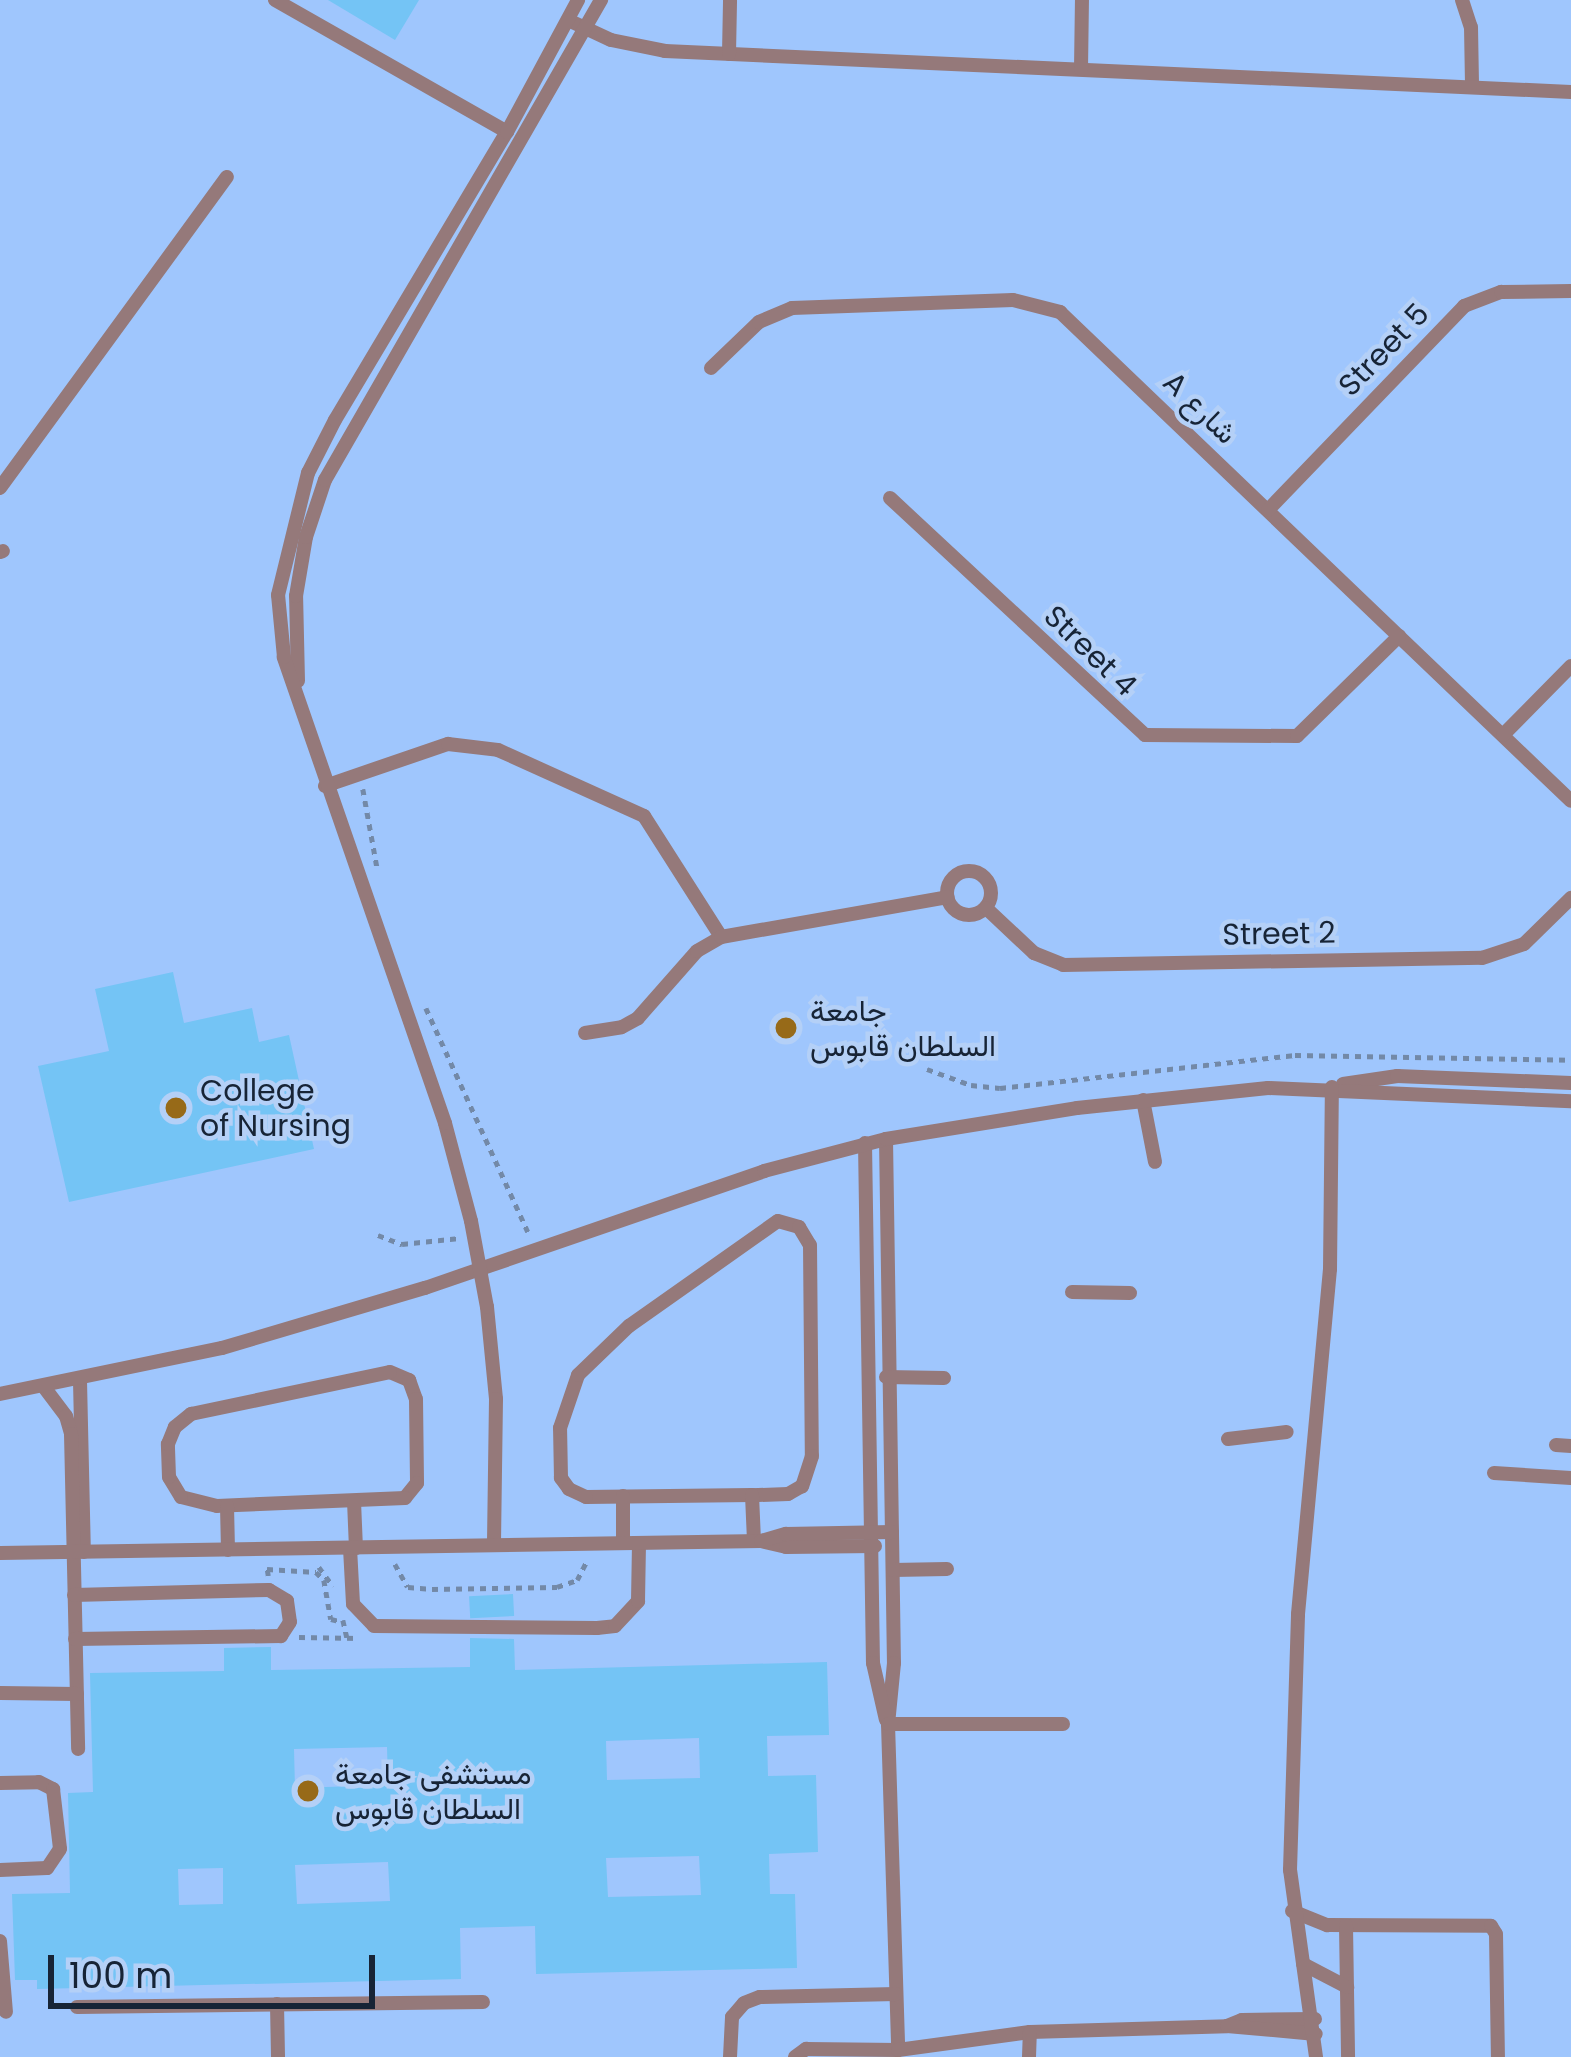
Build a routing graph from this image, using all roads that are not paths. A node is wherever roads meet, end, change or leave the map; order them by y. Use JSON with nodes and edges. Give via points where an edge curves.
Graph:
{"nodes":[{"id":1,"x":275,"y":0,"type":"edge"},
{"id":2,"x":578,"y":0,"type":"edge"},
{"id":3,"x":601,"y":0,"type":"edge"},
{"id":4,"x":730,"y":0,"type":"edge"},
{"id":5,"x":1082,"y":0,"type":"edge"},
{"id":6,"x":1462,"y":0,"type":"edge"},
{"id":7,"x":568,"y":20,"type":"junction"},
{"id":8,"x":586,"y":28,"type":"junction"},
{"id":9,"x":729,"y":53,"type":"junction"},
{"id":10,"x":1081,"y":69,"type":"junction"},
{"id":11,"x":1472,"y":87,"type":"junction"},
{"id":12,"x":1571,"y":92,"type":"edge"},
{"id":13,"x":507,"y":132,"type":"junction"},
{"id":14,"x":227,"y":177,"type":"dead end"},
{"id":15,"x":1571,"y":291,"type":"edge"},
{"id":16,"x":712,"y":368,"type":"dead end"},
{"id":17,"x":0,"y":488,"type":"edge"},
{"id":18,"x":890,"y":498,"type":"dead end"},
{"id":19,"x":1268,"y":510,"type":"junction"},
{"id":20,"x":1399,"y":636,"type":"junction"},
{"id":21,"x":1571,"y":666,"type":"edge"},
{"id":22,"x":302,"y":716,"type":"junction"},
{"id":23,"x":1503,"y":735,"type":"junction"},
{"id":24,"x":325,"y":786,"type":"junction"},
{"id":25,"x":1571,"y":801,"type":"edge"},
{"id":26,"x":947,"y":896,"type":"junction"},
{"id":27,"x":1571,"y":898,"type":"edge"},
{"id":28,"x":986,"y":908,"type":"junction"},
{"id":29,"x":721,"y":937,"type":"junction"},
{"id":30,"x":585,"y":1034,"type":"dead end"},
{"id":31,"x":1571,"y":1083,"type":"edge"},
{"id":32,"x":1332,"y":1087,"type":"junction"},
{"id":33,"x":1143,"y":1100,"type":"junction"},
{"id":34,"x":1571,"y":1101,"type":"edge"},
{"id":35,"x":886,"y":1139,"type":"junction"},
{"id":36,"x":865,"y":1143,"type":"junction"},
{"id":37,"x":1155,"y":1162,"type":"dead end"},
{"id":38,"x":1072,"y":1292,"type":"dead end"},
{"id":39,"x":1130,"y":1293,"type":"dead end"},
{"id":40,"x":869,"y":1377,"type":"junction"},
{"id":41,"x":890,"y":1377,"type":"junction"},
{"id":42,"x":944,"y":1378,"type":"dead end"},
{"id":43,"x":80,"y":1381,"type":"junction"},
{"id":44,"x":44,"y":1387,"type":"junction"},
{"id":45,"x":0,"y":1394,"type":"edge"},
{"id":46,"x":1287,"y":1432,"type":"dead end"},
{"id":47,"x":1228,"y":1438,"type":"dead end"},
{"id":48,"x":1495,"y":1473,"type":"dead end"},
{"id":49,"x":1571,"y":1478,"type":"edge"},
{"id":50,"x":752,"y":1495,"type":"junction"},
{"id":51,"x":623,"y":1496,"type":"junction"},
{"id":52,"x":354,"y":1501,"type":"junction"},
{"id":53,"x":227,"y":1506,"type":"junction"},
{"id":54,"x":871,"y":1539,"type":"junction"},
{"id":55,"x":892,"y":1539,"type":"junction"},
{"id":56,"x":757,"y":1541,"type":"junction"},
{"id":57,"x":631,"y":1543,"type":"junction"},
{"id":58,"x":494,"y":1544,"type":"junction"},
{"id":59,"x":353,"y":1548,"type":"junction"},
{"id":60,"x":228,"y":1550,"type":"junction"},
{"id":61,"x":79,"y":1552,"type":"junction"},
{"id":62,"x":0,"y":1553,"type":"edge"},
{"id":63,"x":947,"y":1569,"type":"dead end"},
{"id":64,"x":892,"y":1570,"type":"junction"},
{"id":65,"x":74,"y":1594,"type":"junction"},
{"id":66,"x":75,"y":1639,"type":"junction"},
{"id":67,"x":0,"y":1693,"type":"edge"},
{"id":68,"x":77,"y":1694,"type":"junction"},
{"id":69,"x":888,"y":1724,"type":"junction"},
{"id":70,"x":1063,"y":1724,"type":"dead end"},
{"id":71,"x":79,"y":1749,"type":"dead end"},
{"id":72,"x":0,"y":1783,"type":"edge"},
{"id":73,"x":0,"y":1870,"type":"edge"},
{"id":74,"x":1292,"y":1911,"type":"junction"},
{"id":75,"x":1346,"y":1926,"type":"junction"},
{"id":76,"x":0,"y":1941,"type":"edge"},
{"id":77,"x":1303,"y":1964,"type":"junction"},
{"id":78,"x":1347,"y":1987,"type":"junction"},
{"id":79,"x":896,"y":1994,"type":"junction"},
{"id":80,"x":3,"y":2002,"type":"edge"},
{"id":81,"x":483,"y":2002,"type":"dead end"},
{"id":82,"x":277,"y":2005,"type":"junction"},
{"id":83,"x":77,"y":2007,"type":"dead end"},
{"id":84,"x":1315,"y":2026,"type":"junction"},
{"id":85,"x":1030,"y":2032,"type":"junction"},
{"id":86,"x":898,"y":2050,"type":"junction"},
{"id":87,"x":278,"y":2057,"type":"edge"},
{"id":88,"x":730,"y":2057,"type":"edge"},
{"id":89,"x":794,"y":2057,"type":"edge"},
{"id":90,"x":1029,"y":2057,"type":"edge"},
{"id":91,"x":1316,"y":2057,"type":"edge"},
{"id":92,"x":1348,"y":2057,"type":"edge"},
{"id":93,"x":1498,"y":2057,"type":"edge"}],
"edges":[{"from":1,"to":13,"type":"lane"},
{"from":2,"to":7,"type":"lane"},
{"from":3,"to":8,"type":"lane"},
{"from":4,"to":9,"type":"lane"},
{"from":5,"to":10,"type":"lane"},
{"from":6,"to":11,"type":"lane"},
{"from":7,"to":8,"type":"lane"},
{"from":7,"to":13,"type":"lane"},
{"from":8,"to":9,"type":"lane","via":[[638,48]]},
{"from":8,"to":22,"type":"lane","via":[[325,480],[296,596]]},
{"from":9,"to":10,"type":"lane"},
{"from":10,"to":11,"type":"lane"},
{"from":11,"to":12,"type":"lane"},
{"from":13,"to":22,"type":"lane","via":[[308,473],[278,595],[284,657]]},
{"from":14,"to":17,"type":"lane"},
{"from":15,"to":19,"type":"lane","name":"Street 5","via":[[1501,292],[1464,306]]},
{"from":16,"to":19,"type":"lane","name":"A شارع","via":[[759,322],[792,308],[1030,301],[1073,322]]},
{"from":18,"to":20,"type":"lane","name":"Street 4","via":[[1145,735],[1297,736]]},
{"from":19,"to":20,"type":"lane","name":"A شارع"},
{"from":20,"to":23,"type":"lane","name":"A شارع"},
{"from":21,"to":23,"type":"lane"},
{"from":22,"to":24,"type":"lane"},
{"from":23,"to":25,"type":"lane","name":"A شارع"},
{"from":24,"to":29,"type":"lane","via":[[448,744],[473,743],[633,809],[661,836]]},
{"from":24,"to":58,"type":"lane","bridge":true,"via":[[445,1123],[471,1221],[496,1399]]},
{"from":26,"to":28,"type":"lane","via":[[963,914]]},
{"from":26,"to":28,"type":"lane","via":[[956,874],[980,873],[991,885]]},
{"from":26,"to":29,"type":"lane"},
{"from":27,"to":28,"type":"lane","name":"Street 2","via":[[1511,952],[1434,959],[1063,964],[1034,953]]},
{"from":29,"to":30,"type":"lane","via":[[698,951],[638,1018]]},
{"from":31,"to":32,"type":"lane","via":[[1397,1076]]},
{"from":32,"to":33,"type":"lane"},
{"from":32,"to":34,"type":"lane"},
{"from":32,"to":74,"type":"lane","via":[[1330,1269],[1298,1614]]},
{"from":33,"to":35,"type":"lane"},
{"from":33,"to":37,"type":"lane"},
{"from":35,"to":36,"type":"lane"},
{"from":35,"to":41,"type":"lane"},
{"from":36,"to":40,"type":"lane"},
{"from":36,"to":43,"type":"lane","via":[[424,1288]]},
{"from":38,"to":39,"type":"lane"},
{"from":40,"to":41,"type":"lane"},
{"from":40,"to":54,"type":"lane"},
{"from":41,"to":42,"type":"lane"},
{"from":41,"to":55,"type":"lane"},
{"from":43,"to":44,"type":"lane"},
{"from":43,"to":61,"type":"lane"},
{"from":44,"to":45,"type":"lane"},
{"from":44,"to":61,"type":"lane","via":[[71,1434]]},
{"from":46,"to":47,"type":"lane"},
{"from":48,"to":49,"type":"lane"},
{"from":50,"to":51,"type":"lane"},
{"from":50,"to":51,"type":"lane","via":[[788,1494],[811,1472],[810,1245],[789,1222],[768,1225],[647,1312],[568,1391],[562,1478],[586,1497]]},
{"from":50,"to":56,"type":"lane"},
{"from":51,"to":57,"type":"lane"},
{"from":52,"to":53,"type":"lane"},
{"from":52,"to":53,"type":"lane","via":[[405,1498],[417,1483],[416,1399],[400,1374],[350,1377],[191,1414],[168,1444],[169,1477],[181,1497]]},
{"from":52,"to":59,"type":"lane"},
{"from":53,"to":60,"type":"lane"},
{"from":54,"to":55,"type":"lane"},
{"from":54,"to":56,"type":"lane","via":[[786,1534]]},
{"from":54,"to":69,"type":"lane","via":[[873,1663]]},
{"from":55,"to":64,"type":"lane"},
{"from":56,"to":57,"type":"lane"},
{"from":57,"to":58,"type":"lane"},
{"from":57,"to":59,"type":"lane","via":[[638,1601],[615,1626],[374,1626],[352,1604]]},
{"from":58,"to":59,"type":"lane"},
{"from":59,"to":60,"type":"lane"},
{"from":60,"to":61,"type":"lane"},
{"from":61,"to":62,"type":"lane"},
{"from":61,"to":65,"type":"lane"},
{"from":63,"to":64,"type":"lane"},
{"from":64,"to":69,"type":"lane"},
{"from":65,"to":66,"type":"lane"},
{"from":65,"to":66,"type":"lane","via":[[269,1591],[287,1600],[290,1622],[281,1636]]},
{"from":66,"to":68,"type":"lane"},
{"from":67,"to":68,"type":"lane"},
{"from":68,"to":71,"type":"lane"},
{"from":69,"to":70,"type":"lane"},
{"from":69,"to":79,"type":"lane"},
{"from":72,"to":73,"type":"lane","via":[[53,1789],[60,1850],[47,1868]]},
{"from":74,"to":75,"type":"lane"},
{"from":74,"to":77,"type":"lane"},
{"from":75,"to":78,"type":"lane"},
{"from":75,"to":93,"type":"lane","via":[[1491,1926]]},
{"from":76,"to":80,"type":"lane"},
{"from":77,"to":78,"type":"lane"},
{"from":77,"to":84,"type":"lane"},
{"from":78,"to":92,"type":"lane"},
{"from":79,"to":86,"type":"lane"},
{"from":79,"to":88,"type":"lane","via":[[744,2003],[732,2017]]},
{"from":81,"to":82,"type":"lane"},
{"from":82,"to":83,"type":"lane"},
{"from":82,"to":87,"type":"lane"},
{"from":84,"to":85,"type":"lane","via":[[1242,2020]]},
{"from":84,"to":91,"type":"lane"},
{"from":85,"to":86,"type":"lane"},
{"from":85,"to":90,"type":"lane"},
{"from":86,"to":89,"type":"lane","via":[[806,2049]]}]}
